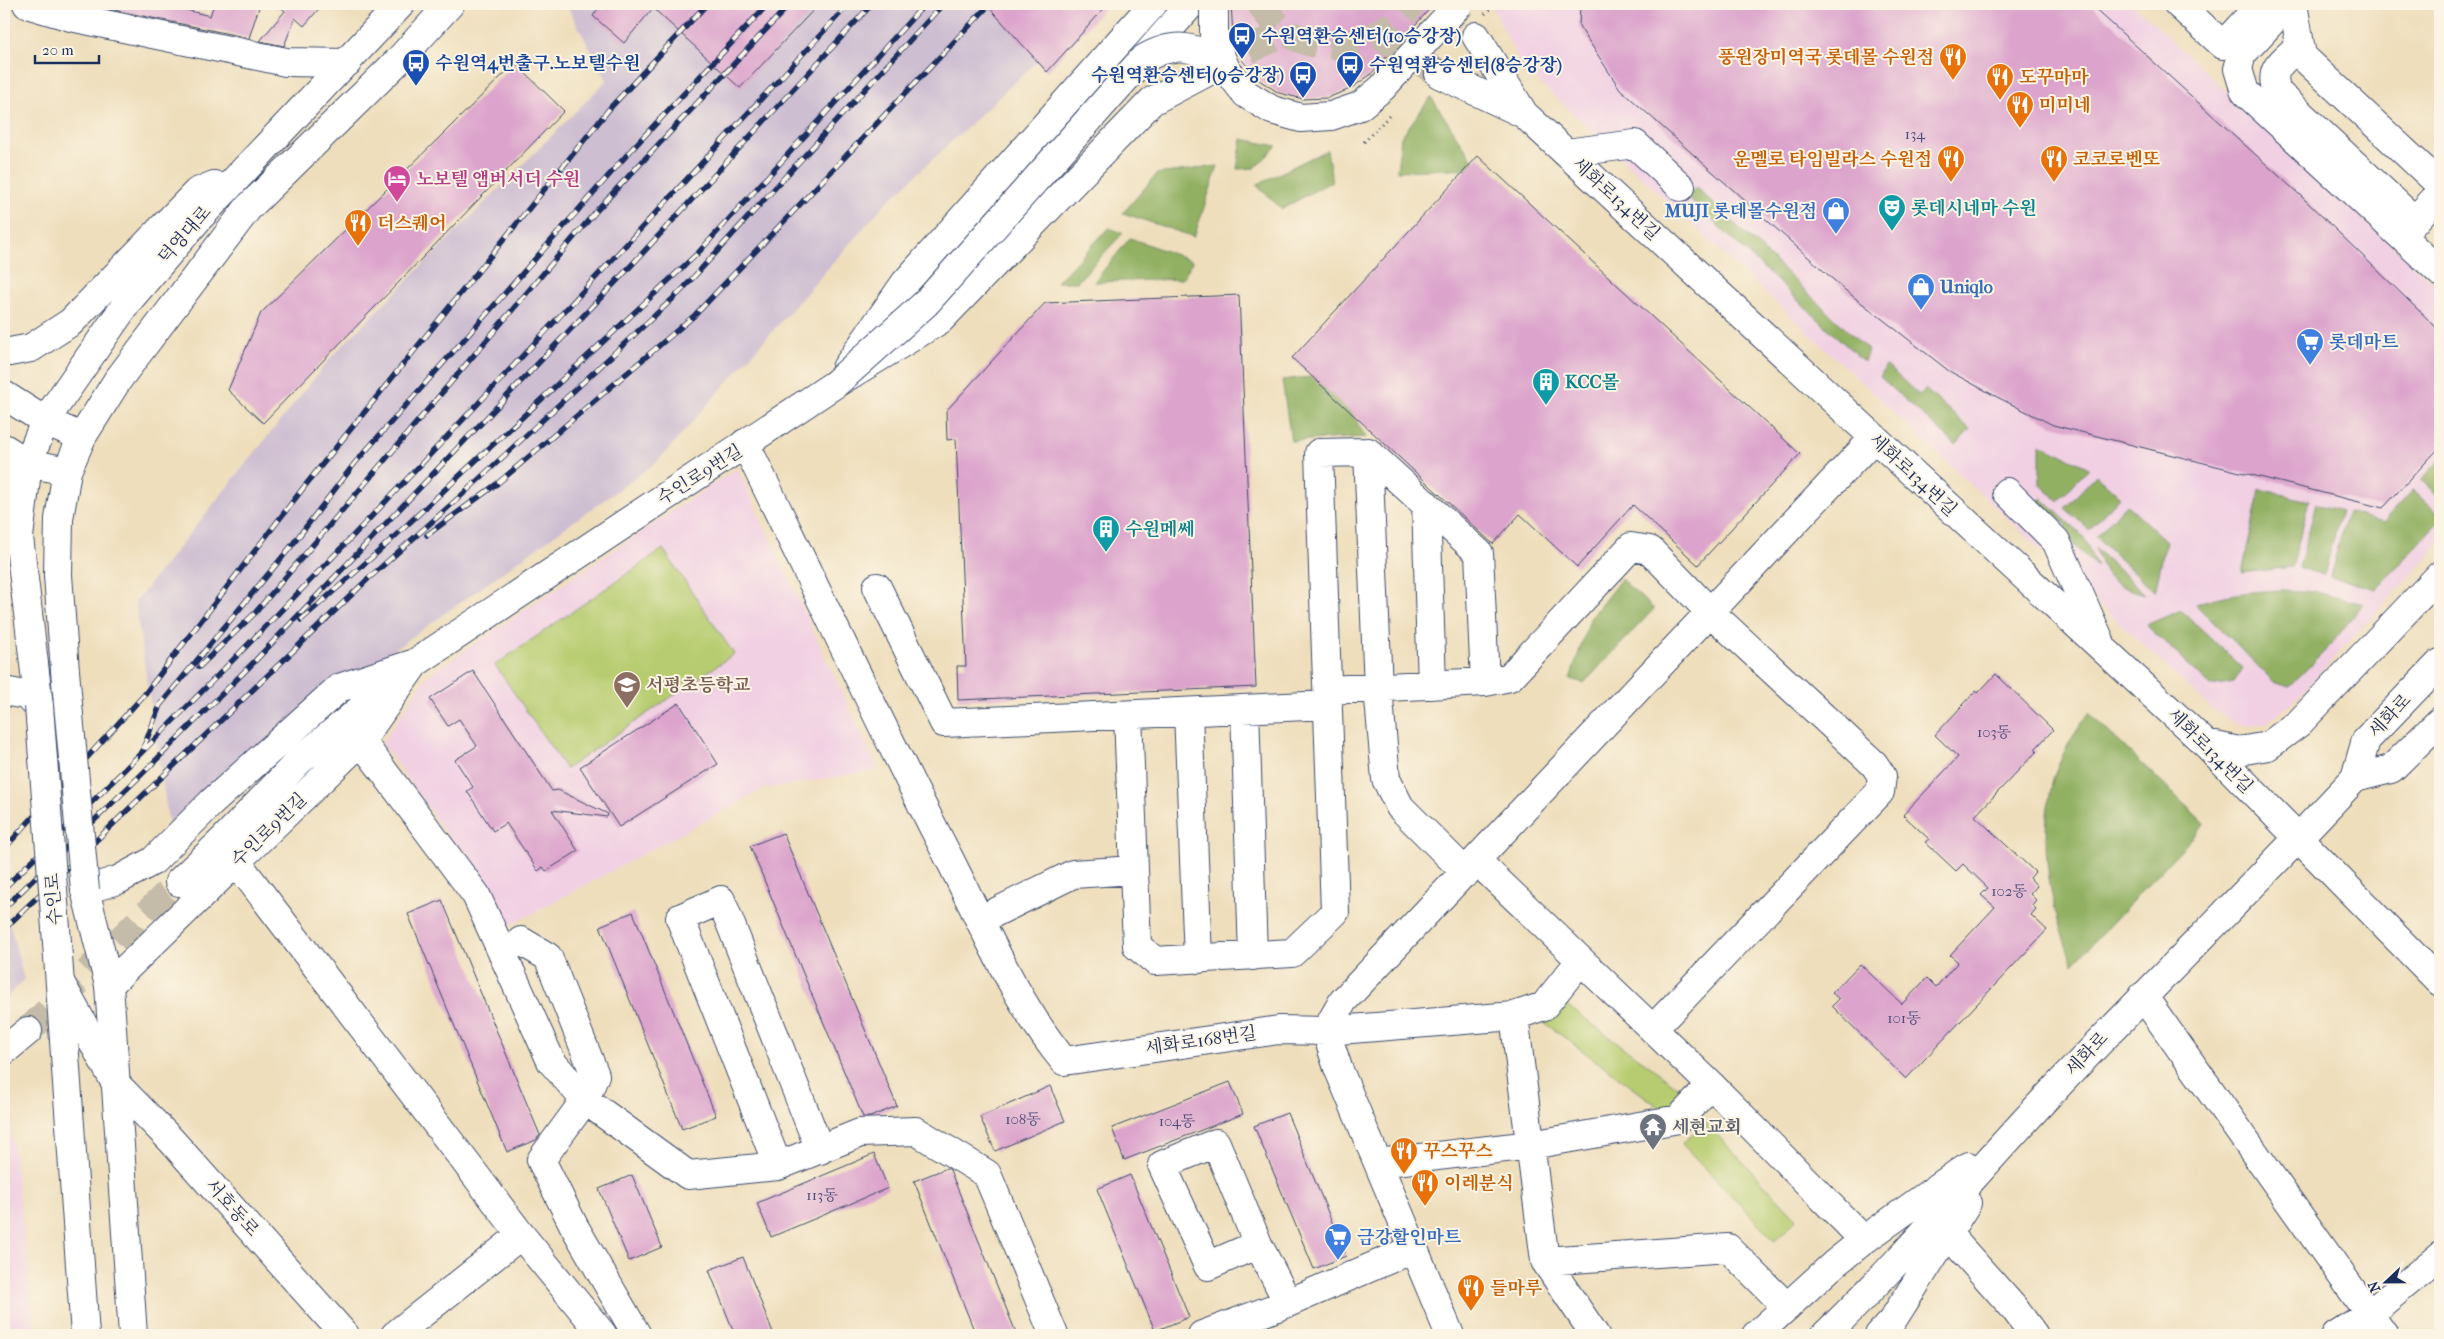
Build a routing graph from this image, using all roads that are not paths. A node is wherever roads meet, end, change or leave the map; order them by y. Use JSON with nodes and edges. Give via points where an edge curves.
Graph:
{"nodes":[{"id":1,"x":27,"y":4,"type":"edge"},
{"id":2,"x":401,"y":4,"type":"edge"},
{"id":3,"x":450,"y":4,"type":"edge"},
{"id":4,"x":1153,"y":4,"type":"edge"},
{"id":5,"x":1192,"y":4,"type":"edge"},
{"id":6,"x":1214,"y":4,"type":"edge"},
{"id":7,"x":1459,"y":4,"type":"edge"},
{"id":8,"x":2178,"y":4,"type":"edge"},
{"id":9,"x":2261,"y":4,"type":"edge"},
{"id":10,"x":2288,"y":4,"type":"edge"},
{"id":11,"x":2293,"y":4,"type":"edge"},
{"id":12,"x":77,"y":10,"type":"edge"},
{"id":13,"x":1476,"y":36,"type":"tunnel mouth"},
{"id":14,"x":2287,"y":58,"type":"junction"},
{"id":15,"x":1142,"y":60,"type":"junction"},
{"id":16,"x":347,"y":63,"type":"junction"},
{"id":17,"x":1218,"y":70,"type":"junction"},
{"id":18,"x":1439,"y":74,"type":"tunnel mouth"},
{"id":19,"x":1524,"y":114,"type":"junction"},
{"id":20,"x":1566,"y":152,"type":"junction"},
{"id":21,"x":241,"y":174,"type":"junction"},
{"id":22,"x":1681,"y":186,"type":"dead end"},
{"id":23,"x":2419,"y":216,"type":"junction"},
{"id":24,"x":2440,"y":272,"type":"edge"},
{"id":25,"x":905,"y":283,"type":"junction"},
{"id":26,"x":940,"y":320,"type":"junction"},
{"id":27,"x":4,"y":353,"type":"edge"},
{"id":28,"x":835,"y":384,"type":"junction"},
{"id":29,"x":4,"y":395,"type":"edge"},
{"id":30,"x":45,"y":421,"type":"junction"},
{"id":31,"x":82,"y":437,"type":"junction"},
{"id":32,"x":1874,"y":438,"type":"junction"},
{"id":33,"x":745,"y":443,"type":"junction"},
{"id":34,"x":4,"y":448,"type":"edge"},
{"id":35,"x":1368,"y":452,"type":"junction"},
{"id":36,"x":28,"y":463,"type":"junction"},
{"id":37,"x":67,"y":471,"type":"junction"},
{"id":38,"x":2007,"y":492,"type":"dead end"},
{"id":39,"x":4,"y":493,"type":"edge"},
{"id":40,"x":1426,"y":504,"type":"junction"},
{"id":41,"x":59,"y":519,"type":"junction"},
{"id":42,"x":11,"y":546,"type":"edge"},
{"id":43,"x":2440,"y":575,"type":"edge"},
{"id":44,"x":877,"y":586,"type":"dead end"},
{"id":45,"x":1710,"y":612,"type":"junction"},
{"id":46,"x":2103,"y":650,"type":"junction"},
{"id":47,"x":2440,"y":663,"type":"edge"},
{"id":48,"x":415,"y":664,"type":"junction"},
{"id":49,"x":1485,"y":682,"type":"junction"},
{"id":50,"x":1432,"y":685,"type":"junction"},
{"id":51,"x":1378,"y":688,"type":"junction"},
{"id":52,"x":4,"y":691,"type":"edge"},
{"id":53,"x":1328,"y":698,"type":"junction"},
{"id":54,"x":39,"y":706,"type":"junction"},
{"id":55,"x":1245,"y":709,"type":"junction"},
{"id":56,"x":1188,"y":712,"type":"junction"},
{"id":57,"x":1128,"y":715,"type":"junction"},
{"id":58,"x":2440,"y":721,"type":"edge"},
{"id":59,"x":361,"y":741,"type":"junction"},
{"id":60,"x":2206,"y":744,"type":"junction"},
{"id":61,"x":2355,"y":778,"type":"junction"},
{"id":62,"x":911,"y":784,"type":"joint"},
{"id":63,"x":2298,"y":840,"type":"junction"},
{"id":64,"x":236,"y":861,"type":"junction"},
{"id":65,"x":1471,"y":867,"type":"junction"},
{"id":66,"x":1134,"y":870,"type":"junction"},
{"id":67,"x":179,"y":882,"type":"tunnel mouth"},
{"id":68,"x":85,"y":890,"type":"junction"},
{"id":69,"x":980,"y":920,"type":"junction"},
{"id":70,"x":521,"y":941,"type":"dead end"},
{"id":71,"x":1253,"y":956,"type":"junction"},
{"id":72,"x":1198,"y":958,"type":"junction"},
{"id":73,"x":1580,"y":961,"type":"junction"},
{"id":74,"x":60,"y":982,"type":"junction"},
{"id":75,"x":2440,"y":982,"type":"edge"},
{"id":76,"x":109,"y":985,"type":"junction"},
{"id":77,"x":2143,"y":996,"type":"junction"},
{"id":78,"x":1514,"y":1016,"type":"junction"},
{"id":79,"x":1653,"y":1029,"type":"junction"},
{"id":80,"x":28,"y":1031,"type":"tunnel mouth"},
{"id":81,"x":1326,"y":1031,"type":"junction"},
{"id":82,"x":4,"y":1051,"type":"edge"},
{"id":83,"x":116,"y":1084,"type":"junction"},
{"id":84,"x":1710,"y":1085,"type":"junction"},
{"id":85,"x":585,"y":1100,"type":"junction"},
{"id":86,"x":2010,"y":1137,"type":"junction"},
{"id":87,"x":1531,"y":1145,"type":"junction"},
{"id":88,"x":820,"y":1150,"type":"junction"},
{"id":89,"x":1378,"y":1163,"type":"junction"},
{"id":90,"x":778,"y":1166,"type":"junction"},
{"id":91,"x":1948,"y":1234,"type":"junction"},
{"id":92,"x":521,"y":1236,"type":"junction"},
{"id":93,"x":1864,"y":1240,"type":"junction"},
{"id":94,"x":1258,"y":1244,"type":"dead end"},
{"id":95,"x":1413,"y":1249,"type":"junction"},
{"id":96,"x":2440,"y":1256,"type":"edge"},
{"id":97,"x":1545,"y":1261,"type":"junction"},
{"id":98,"x":1288,"y":1303,"type":"junction"},
{"id":99,"x":1787,"y":1306,"type":"junction"},
{"id":100,"x":2377,"y":1324,"type":"edge"},
{"id":101,"x":85,"y":1335,"type":"edge"},
{"id":102,"x":133,"y":1335,"type":"edge"},
{"id":103,"x":345,"y":1335,"type":"edge"},
{"id":104,"x":395,"y":1335,"type":"edge"},
{"id":105,"x":602,"y":1335,"type":"edge"},
{"id":106,"x":637,"y":1335,"type":"edge"},
{"id":107,"x":1054,"y":1335,"type":"edge"},
{"id":108,"x":1202,"y":1335,"type":"edge"},
{"id":109,"x":1450,"y":1335,"type":"edge"},
{"id":110,"x":1595,"y":1335,"type":"edge"},
{"id":111,"x":1756,"y":1335,"type":"edge"},
{"id":112,"x":1825,"y":1335,"type":"edge"},
{"id":113,"x":1879,"y":1335,"type":"edge"},
{"id":114,"x":2034,"y":1335,"type":"edge"},
{"id":115,"x":2336,"y":1335,"type":"edge"}],
"edges":[{"from":1,"to":12,"type":"street"},
{"from":2,"to":16,"type":"street","name":"덕영대로"},
{"from":3,"to":31,"type":"street","name":"덕영대로","via":[[397,62],[248,208],[117,381]]},
{"from":4,"to":25,"type":"street"},
{"from":5,"to":15,"type":"street"},
{"from":6,"to":17,"type":"street","bridge":true},
{"from":7,"to":17,"type":"street","bridge":true,"via":[[1382,88],[1360,106],[1331,116],[1301,118],[1272,110],[1246,94]]},
{"from":8,"to":9,"type":"street","via":[[2223,45]]},
{"from":10,"to":23,"type":"street","via":[[2242,54],[2238,69],[2245,92]]},
{"from":11,"to":14,"type":"street"},
{"from":12,"to":16,"type":"street","via":[[286,62]]},
{"from":13,"to":19,"type":"street"},
{"from":14,"to":23,"type":"street","via":[[2272,79],[2277,92]]},
{"from":14,"to":23,"type":"street","via":[[2302,56],[2436,181],[2440,187],[2439,194]]},
{"from":15,"to":17,"type":"street","bridge":true,"via":[[1170,47],[1191,49],[1209,56]]},
{"from":15,"to":28,"type":"street","bridge":true,"via":[[926,303]]},
{"from":16,"to":21,"type":"street","name":"덕영대로"},
{"from":17,"to":26,"type":"street","via":[[1152,101]]},
{"from":18,"to":19,"type":"street"},
{"from":19,"to":20,"type":"street","name":"세화로134번길"},
{"from":20,"to":22,"type":"street","via":[[1635,144]]},
{"from":20,"to":32,"type":"street","name":"세화로134번길"},
{"from":21,"to":27,"type":"street","via":[[197,192],[71,322],[31,348]]},
{"from":21,"to":30,"type":"street","name":"덕영대로","via":[[129,300]]},
{"from":23,"to":24,"type":"street"},
{"from":25,"to":26,"type":"street","via":[[905,296],[918,316],[926,320]]},
{"from":25,"to":28,"type":"street"},
{"from":26,"to":28,"type":"street"},
{"from":28,"to":33,"type":"street"},
{"from":29,"to":30,"type":"street"},
{"from":30,"to":31,"type":"street"},
{"from":30,"to":36,"type":"street","name":"덕영대로"},
{"from":31,"to":37,"type":"street","name":"덕영대로"},
{"from":32,"to":45,"type":"street"},
{"from":32,"to":46,"type":"street","name":"세화로134번길"},
{"from":33,"to":48,"type":"street","name":"수인로9번길"},
{"from":33,"to":62,"type":"street","name":"수인로9번길"},
{"from":34,"to":36,"type":"street"},
{"from":35,"to":40,"type":"street"},
{"from":35,"to":51,"type":"street"},
{"from":35,"to":53,"type":"street","via":[[1319,454]]},
{"from":36,"to":37,"type":"street"},
{"from":36,"to":39,"type":"street","name":"덕영대로"},
{"from":36,"to":42,"type":"street","name":"수인로"},
{"from":37,"to":41,"type":"street","name":"수인로"},
{"from":38,"to":46,"type":"street","via":[[2056,541]]},
{"from":40,"to":49,"type":"street","via":[[1479,553]]},
{"from":40,"to":50,"type":"street"},
{"from":41,"to":42,"type":"street"},
{"from":41,"to":68,"type":"street","name":"수인로","bridge":true,"via":[[58,575]]},
{"from":42,"to":54,"type":"street","name":"수인로"},
{"from":43,"to":60,"type":"street","via":[[2299,723],[2268,746],[2238,751]]},
{"from":44,"to":57,"type":"street","via":[[944,723]]},
{"from":45,"to":49,"type":"street","via":[[1650,550],[1631,547],[1510,677]]},
{"from":45,"to":65,"type":"street"},
{"from":45,"to":79,"type":"street","via":[[1874,764],[1882,776],[1880,792]]},
{"from":46,"to":60,"type":"street","name":"세화로134번길"},
{"from":47,"to":61,"type":"street","name":"세화로","via":[[2366,740]]},
{"from":48,"to":59,"type":"street","name":"수인로9번길"},
{"from":48,"to":67,"type":"street","via":[[299,761]]},
{"from":48,"to":68,"type":"street","name":"수인로9번길","via":[[340,688],[210,803],[153,861],[118,880]]},
{"from":49,"to":50,"type":"street"},
{"from":50,"to":51,"type":"street"},
{"from":51,"to":53,"type":"street"},
{"from":51,"to":65,"type":"street","via":[[1386,779],[1400,807]]},
{"from":52,"to":54,"type":"street","via":[[25,695]]},
{"from":53,"to":55,"type":"street"},
{"from":53,"to":71,"type":"street","via":[[1335,912],[1292,953]]},
{"from":54,"to":74,"type":"street","name":"수인로","bridge":true},
{"from":55,"to":56,"type":"street"},
{"from":55,"to":71,"type":"street"},
{"from":56,"to":57,"type":"street"},
{"from":56,"to":72,"type":"street"},
{"from":57,"to":66,"type":"street"},
{"from":58,"to":61,"type":"street","via":[[2391,769]]},
{"from":59,"to":64,"type":"street","name":"수인로9번길"},
{"from":59,"to":85,"type":"street","via":[[476,895],[551,1061]]},
{"from":60,"to":63,"type":"street","name":"세화로134번길"},
{"from":61,"to":63,"type":"street","name":"세화로"},
{"from":62,"to":69,"type":"street","name":"세화로168번길"},
{"from":63,"to":75,"type":"street","name":"세화로134번길"},
{"from":63,"to":77,"type":"street","name":"세화로"},
{"from":64,"to":76,"type":"street","name":"수인로9번길"},
{"from":64,"to":92,"type":"street"},
{"from":65,"to":73,"type":"street"},
{"from":65,"to":81,"type":"street","via":[[1343,1002]]},
{"from":66,"to":69,"type":"street","via":[[1072,874]]},
{"from":66,"to":72,"type":"street","via":[[1137,946],[1155,961]]},
{"from":68,"to":76,"type":"street","name":"수인로"},
{"from":69,"to":81,"type":"street","name":"세화로168번길","via":[[1031,1014],[1064,1061],[1279,1030]]},
{"from":70,"to":85,"type":"street","via":[[548,957],[595,1075]]},
{"from":71,"to":72,"type":"street"},
{"from":73,"to":78,"type":"street","via":[[1544,1006]]},
{"from":73,"to":79,"type":"street"},
{"from":74,"to":83,"type":"street"},
{"from":74,"to":101,"type":"street","name":"수인로"},
{"from":76,"to":83,"type":"street","name":"수인로"},
{"from":77,"to":86,"type":"street","name":"세화로"},
{"from":77,"to":100,"type":"street"},
{"from":78,"to":81,"type":"street"},
{"from":78,"to":87,"type":"street"},
{"from":79,"to":84,"type":"street"},
{"from":80,"to":82,"type":"street"},
{"from":81,"to":89,"type":"street"},
{"from":83,"to":102,"type":"street","name":"수인로"},
{"from":83,"to":103,"type":"street","name":"서호동로"},
{"from":84,"to":87,"type":"street","via":[[1679,1119]]},
{"from":84,"to":93,"type":"street"},
{"from":85,"to":90,"type":"street","via":[[688,1175]]},
{"from":85,"to":106,"type":"street","via":[[541,1160],[574,1226]]},
{"from":86,"to":91,"type":"street"},
{"from":86,"to":93,"type":"street"},
{"from":86,"to":112,"type":"street","name":"세화로","via":[[1872,1289]]},
{"from":87,"to":89,"type":"street"},
{"from":87,"to":97,"type":"street"},
{"from":88,"to":90,"type":"street"},
{"from":88,"to":90,"type":"street","via":[[721,900],[680,918]]},
{"from":88,"to":107,"type":"street","via":[[860,1133],[916,1131],[987,1174]]},
{"from":89,"to":95,"type":"street"},
{"from":91,"to":113,"type":"street","via":[[1892,1321]]},
{"from":91,"to":114,"type":"street"},
{"from":92,"to":104,"type":"street"},
{"from":92,"to":105,"type":"street"},
{"from":93,"to":99,"type":"street"},
{"from":94,"to":98,"type":"street"},
{"from":95,"to":98,"type":"street"},
{"from":95,"to":109,"type":"street"},
{"from":96,"to":100,"type":"street"},
{"from":97,"to":99,"type":"street","via":[[1728,1248]]},
{"from":97,"to":110,"type":"street"},
{"from":98,"to":108,"type":"street"},
{"from":99,"to":111,"type":"street"},
{"from":100,"to":115,"type":"street"}]}
